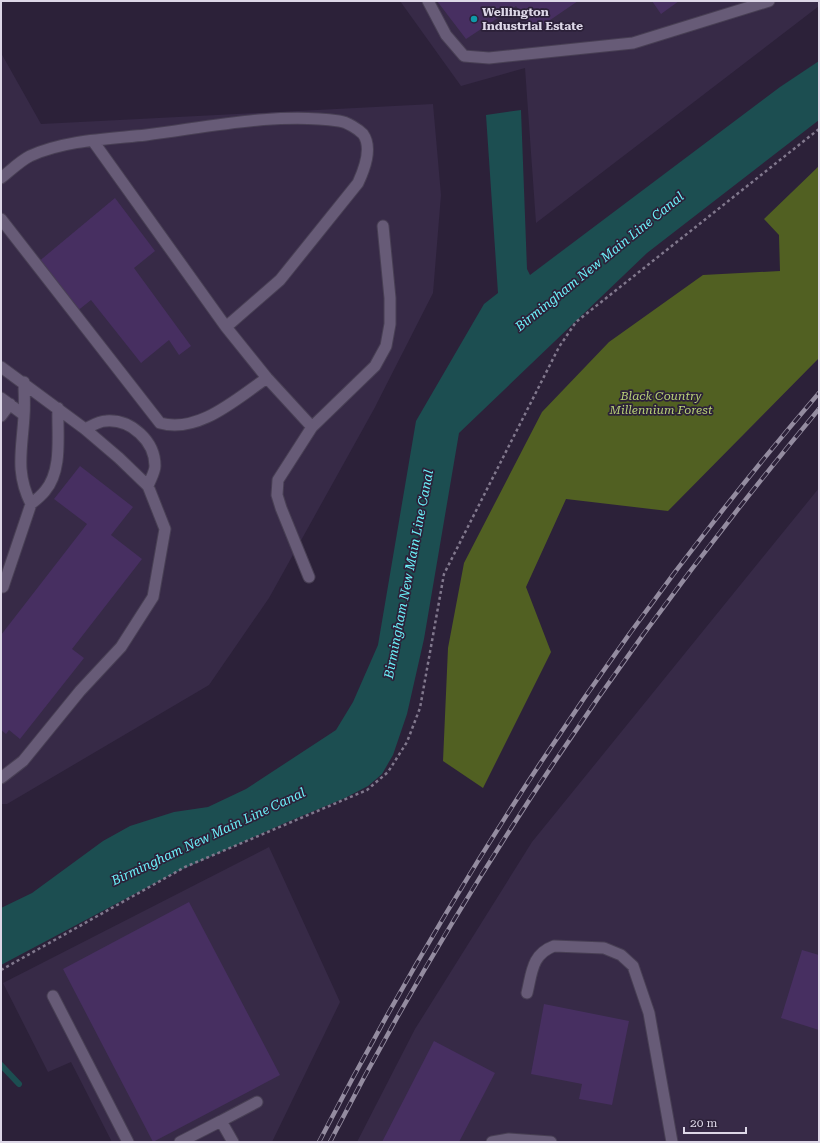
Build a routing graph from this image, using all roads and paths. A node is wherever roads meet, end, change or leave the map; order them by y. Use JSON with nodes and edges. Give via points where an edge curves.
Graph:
{"nodes":[{"id":1,"x":428,"y":1,"type":"edge"},
{"id":2,"x":770,"y":1,"type":"edge"},
{"id":3,"x":819,"y":129,"type":"edge"},
{"id":4,"x":93,"y":141,"type":"junction"},
{"id":5,"x":1,"y":178,"type":"edge"},
{"id":6,"x":1,"y":219,"type":"edge"},
{"id":7,"x":383,"y":226,"type":"dead end"},
{"id":8,"x":226,"y":327,"type":"junction"},
{"id":9,"x":1,"y":367,"type":"edge"},
{"id":10,"x":267,"y":378,"type":"junction"},
{"id":11,"x":24,"y":382,"type":"junction"},
{"id":12,"x":5,"y":401,"type":"edge"},
{"id":13,"x":58,"y":408,"type":"junction"},
{"id":14,"x":24,"y":415,"type":"junction"},
{"id":15,"x":1,"y":416,"type":"edge"},
{"id":16,"x":312,"y":427,"type":"junction"},
{"id":17,"x":85,"y":429,"type":"junction"},
{"id":18,"x":148,"y":486,"type":"junction"},
{"id":19,"x":31,"y":504,"type":"junction"},
{"id":20,"x":309,"y":577,"type":"dead end"},
{"id":21,"x":3,"y":587,"type":"dead end"},
{"id":22,"x":1,"y":778,"type":"edge"},
{"id":23,"x":1,"y":970,"type":"edge"},
{"id":24,"x":527,"y":992,"type":"dead end"},
{"id":25,"x":53,"y":996,"type":"dead end"},
{"id":26,"x":257,"y":1102,"type":"dead end"},
{"id":27,"x":221,"y":1121,"type":"junction"},
{"id":28,"x":128,"y":1142,"type":"edge"},
{"id":29,"x":180,"y":1142,"type":"edge"},
{"id":30,"x":233,"y":1142,"type":"edge"},
{"id":31,"x":492,"y":1142,"type":"edge"},
{"id":32,"x":551,"y":1142,"type":"edge"},
{"id":33,"x":672,"y":1142,"type":"edge"}],
"edges":[{"from":1,"to":2,"type":"lane","via":[[446,35],[464,56],[489,58],[633,43]]},
{"from":3,"to":23,"type":"path","via":[[576,322],[559,347],[444,574],[420,708],[407,742],[388,772],[367,790],[185,867]]},
{"from":4,"to":5,"type":"lane","via":[[62,146],[29,156]]},
{"from":4,"to":8,"type":"lane"},
{"from":4,"to":8,"type":"lane","via":[[254,121],[302,118],[341,121],[362,133],[366,139],[367,152],[358,184],[280,280]]},
{"from":6,"to":10,"type":"lane","via":[[160,423],[168,426],[199,420],[217,412]]},
{"from":7,"to":16,"type":"lane","via":[[390,298],[390,324],[386,346],[375,366]]},
{"from":8,"to":10,"type":"lane"},
{"from":9,"to":11,"type":"lane"},
{"from":10,"to":16,"type":"lane"},
{"from":11,"to":13,"type":"lane"},
{"from":11,"to":14,"type":"lane"},
{"from":12,"to":14,"type":"lane"},
{"from":12,"to":15,"type":"lane"},
{"from":13,"to":17,"type":"lane"},
{"from":13,"to":19,"type":"lane","via":[[53,478],[45,491]]},
{"from":14,"to":19,"type":"lane","via":[[20,462],[23,488]]},
{"from":16,"to":20,"type":"lane","via":[[278,480],[277,495]]},
{"from":17,"to":18,"type":"lane"},
{"from":17,"to":18,"type":"lane","via":[[104,421],[123,422],[140,433],[153,449],[156,468]]},
{"from":18,"to":22,"type":"lane","via":[[165,529],[153,597],[121,646],[80,690],[23,761]]},
{"from":19,"to":21,"type":"lane"},
{"from":24,"to":33,"type":"lane","via":[[535,959],[546,949],[554,946],[604,948],[621,955],[633,966],[649,1013]]},
{"from":25,"to":28,"type":"lane"},
{"from":26,"to":27,"type":"lane"},
{"from":27,"to":29,"type":"lane"},
{"from":27,"to":30,"type":"lane"},
{"from":31,"to":32,"type":"lane","via":[[509,1139]]}]}
